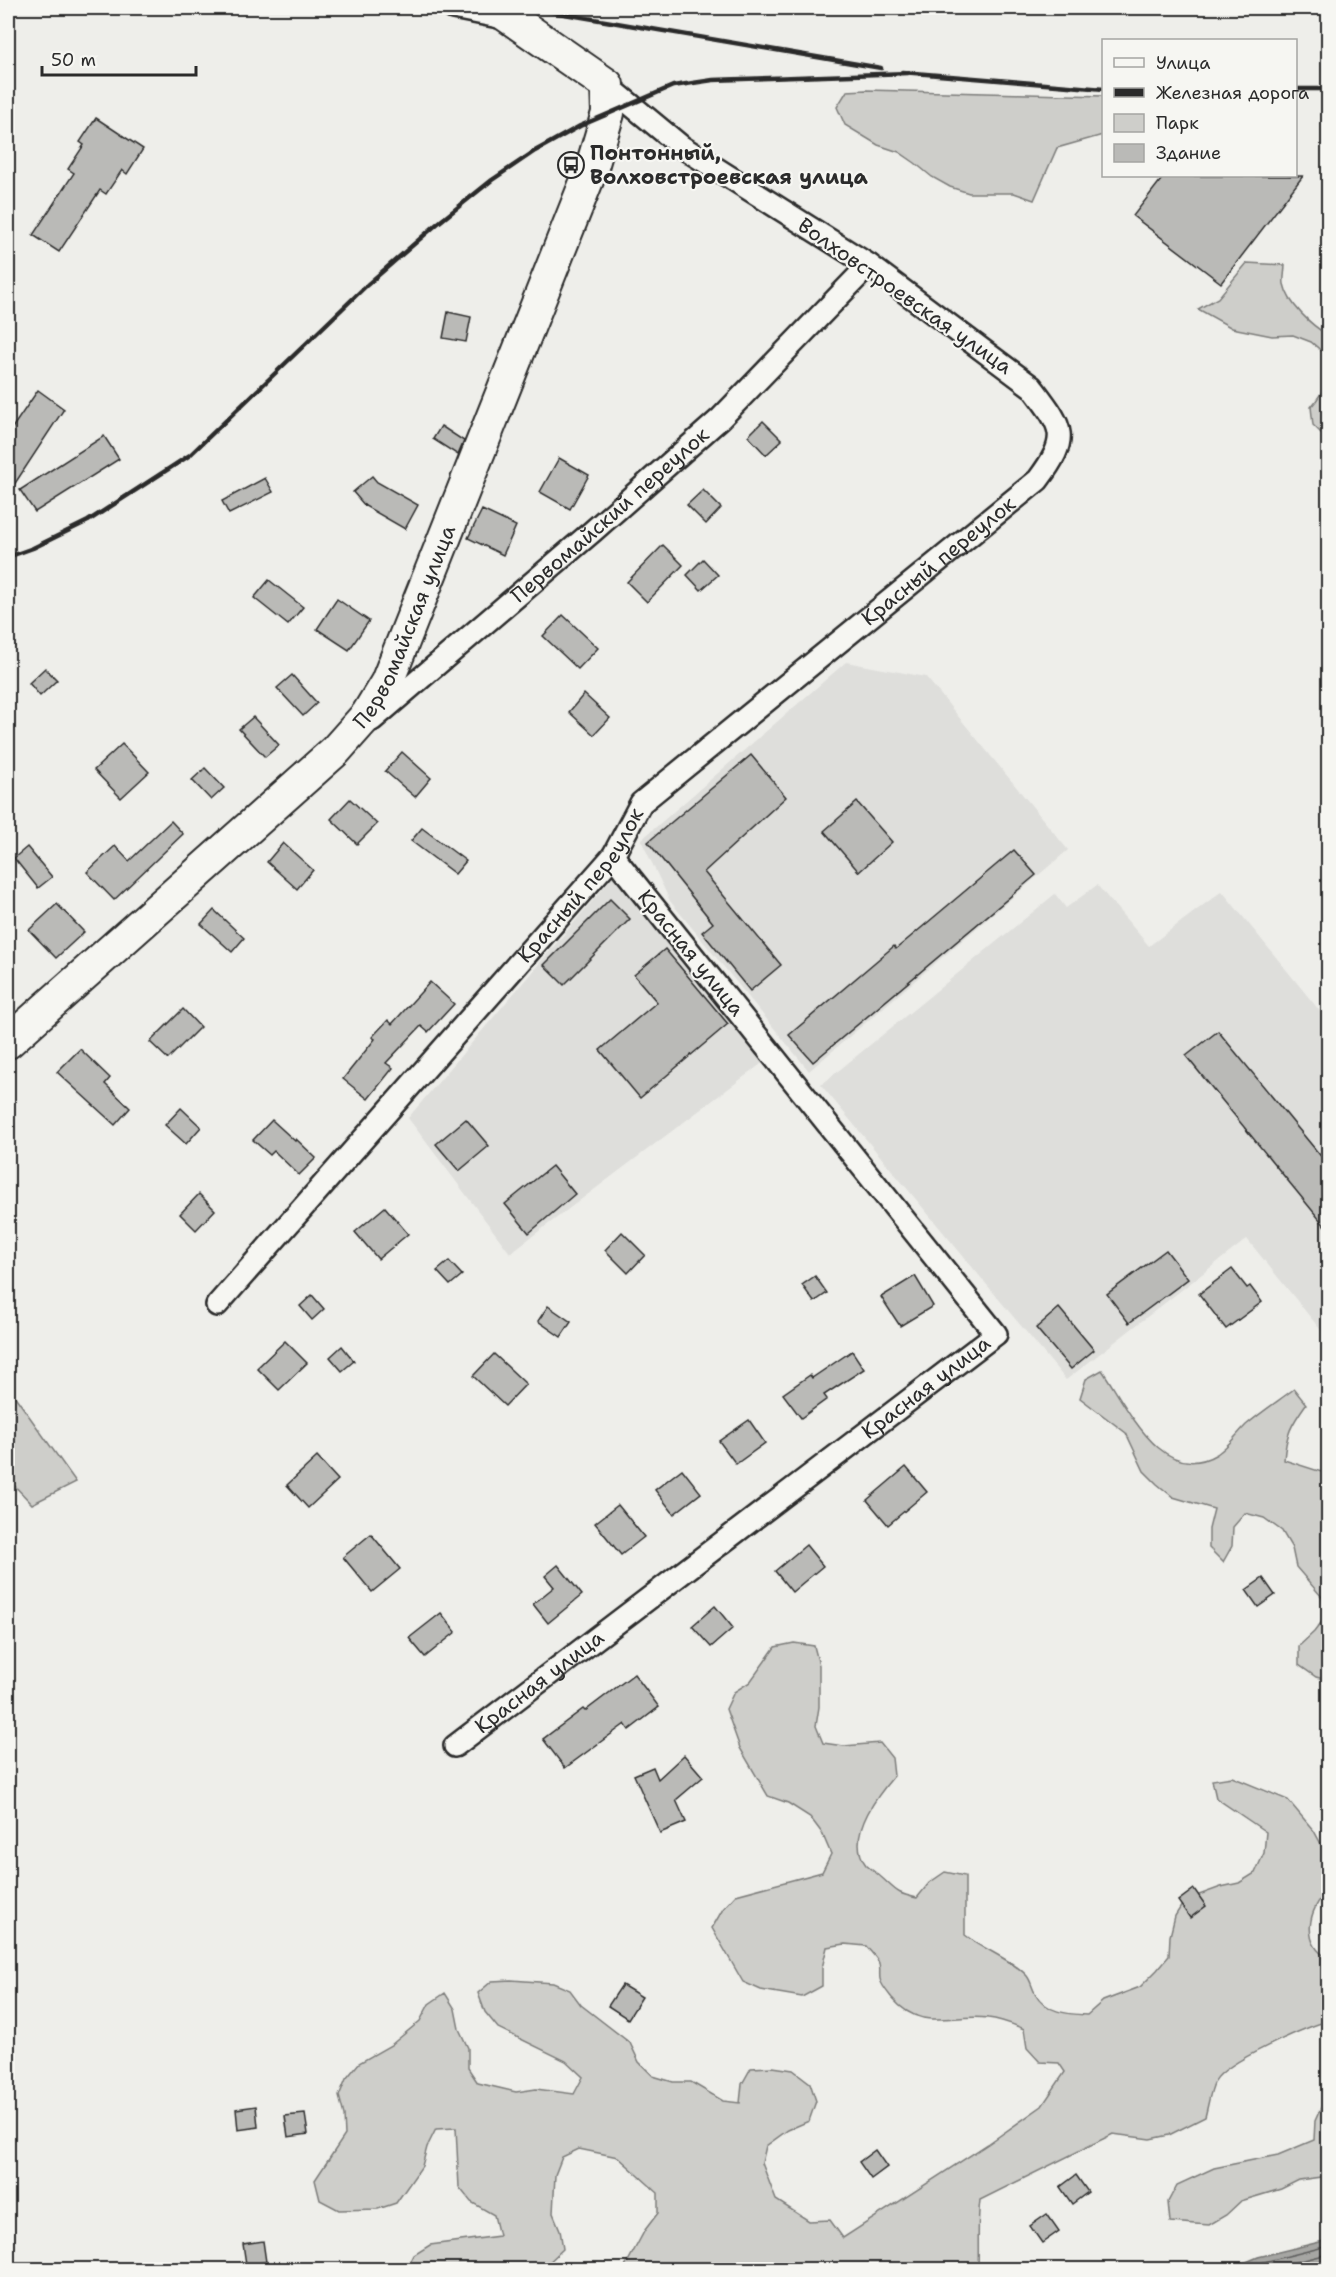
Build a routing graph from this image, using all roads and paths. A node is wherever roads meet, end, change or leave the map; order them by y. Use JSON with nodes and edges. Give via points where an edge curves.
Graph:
{"nodes":[{"id":1,"x":453,"y":8,"type":"edge"},
{"id":2,"x":506,"y":14,"type":"edge"},
{"id":3,"x":607,"y":85,"type":"junction"},
{"id":4,"x":869,"y":265,"type":"junction"},
{"id":5,"x":1059,"y":435,"type":"joint"},
{"id":6,"x":335,"y":751,"type":"junction"},
{"id":7,"x":613,"y":856,"type":"junction"},
{"id":8,"x":8,"y":1042,"type":"edge"},
{"id":9,"x":217,"y":1305,"type":"dead end"},
{"id":10,"x":455,"y":1746,"type":"dead end"}],
"edges":[{"from":1,"to":2,"type":"street"},
{"from":2,"to":3,"type":"street","name":"Волховстроевская улица"},
{"from":3,"to":4,"type":"street","name":"Волховстроевская улица","via":[[682,147]]},
{"from":3,"to":6,"type":"street","name":"Первомайская улица","via":[[608,113],[591,170],[387,682],[367,715]]},
{"from":4,"to":5,"type":"street","name":"Волховстроевская улица","via":[[1032,387],[1053,414]]},
{"from":4,"to":6,"type":"street","name":"Первомайский переулок","via":[[713,425]]},
{"from":5,"to":7,"type":"street","name":"Красный переулок","via":[[1059,448],[1038,480],[641,803]]},
{"from":6,"to":8,"type":"street","name":"Первомайская улица"},
{"from":7,"to":9,"type":"street","name":"Красный переулок"},
{"from":7,"to":10,"type":"street","name":"Красная улица","via":[[996,1334]]}]}
